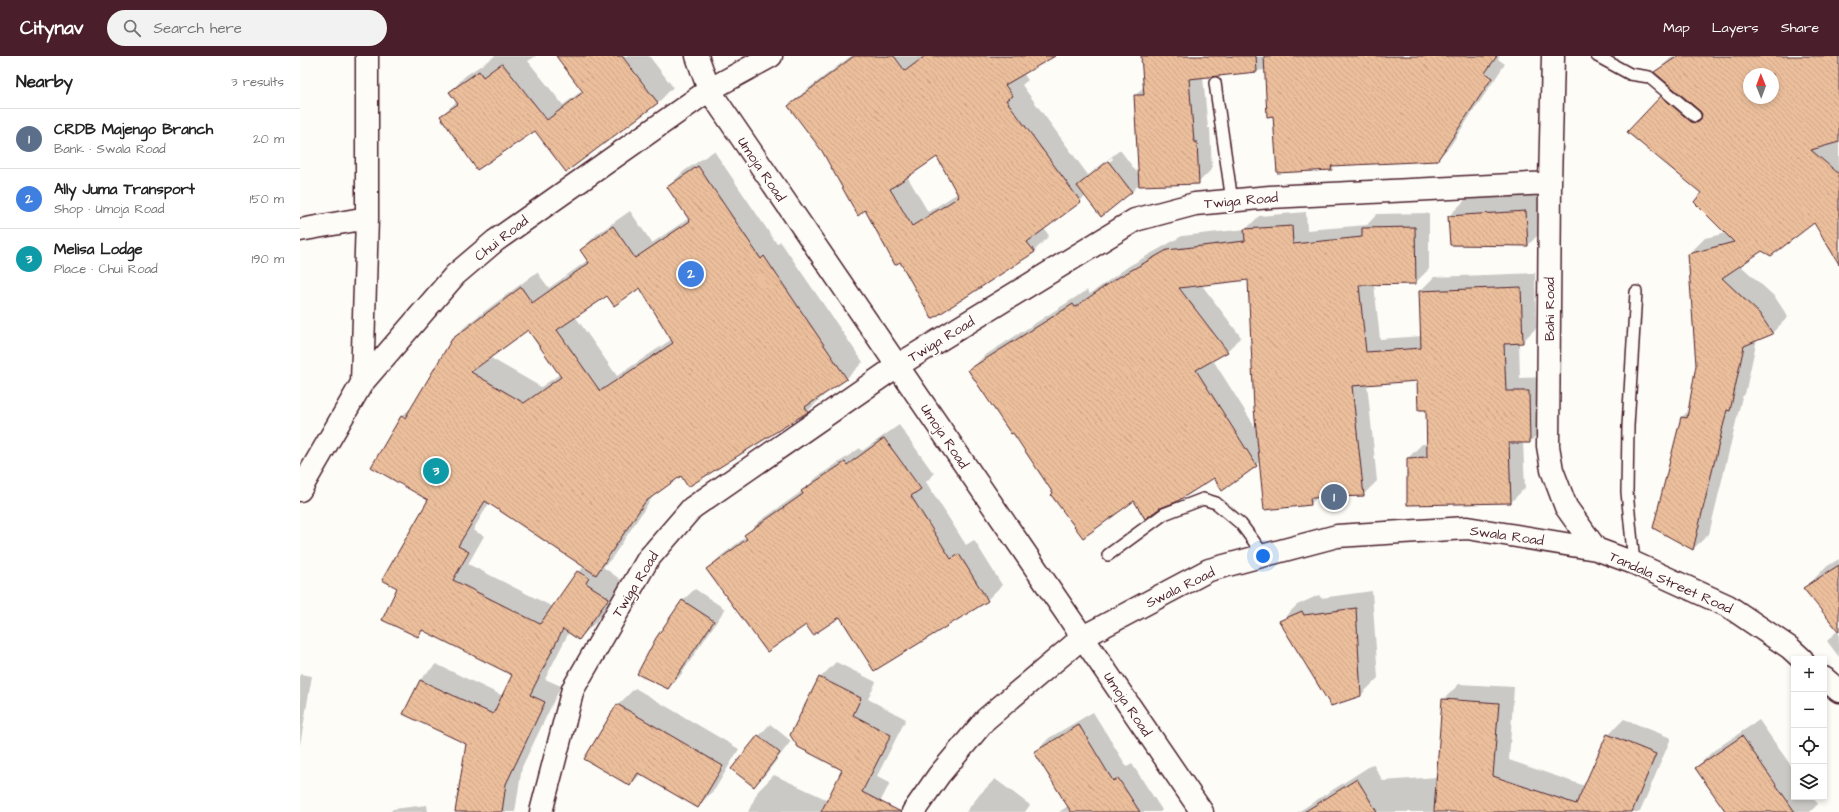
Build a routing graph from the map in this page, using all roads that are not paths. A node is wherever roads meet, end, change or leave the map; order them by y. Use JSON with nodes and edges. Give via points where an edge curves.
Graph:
{"nodes":[{"id":1,"x":367,"y":56,"type":"edge"},
{"id":2,"x":696,"y":56,"type":"edge"},
{"id":3,"x":771,"y":56,"type":"edge"},
{"id":4,"x":1553,"y":56,"type":"edge"},
{"id":5,"x":1597,"y":56,"type":"edge"},
{"id":6,"x":1215,"y":83,"type":"dead end"},
{"id":7,"x":709,"y":90,"type":"junction"},
{"id":8,"x":1695,"y":116,"type":"dead end"},
{"id":9,"x":1550,"y":183,"type":"junction"},
{"id":10,"x":1232,"y":201,"type":"junction"},
{"id":11,"x":367,"y":218,"type":"junction"},
{"id":12,"x":300,"y":230,"type":"edge"},
{"id":13,"x":1636,"y":292,"type":"dead end"},
{"id":14,"x":897,"y":366,"type":"junction"},
{"id":15,"x":362,"y":383,"type":"junction"},
{"id":16,"x":300,"y":490,"type":"edge"},
{"id":17,"x":1596,"y":549,"type":"junction"},
{"id":18,"x":1108,"y":555,"type":"dead end"},
{"id":19,"x":1264,"y":555,"type":"junction"},
{"id":20,"x":1634,"y":562,"type":"junction"},
{"id":21,"x":1082,"y":637,"type":"junction"},
{"id":22,"x":1799,"y":656,"type":"edge"},
{"id":23,"x":1827,"y":681,"type":"edge"},
{"id":24,"x":1839,"y":691,"type":"edge"},
{"id":25,"x":541,"y":812,"type":"edge"},
{"id":26,"x":913,"y":812,"type":"edge"},
{"id":27,"x":1202,"y":812,"type":"edge"}],
"edges":[{"from":1,"to":11,"type":"street"},
{"from":2,"to":7,"type":"street","name":"Umoja Road"},
{"from":3,"to":7,"type":"street","name":"Chui Road"},
{"from":4,"to":9,"type":"street","name":"Bahi Road"},
{"from":5,"to":8,"type":"lane","via":[[1630,74],[1649,77]]},
{"from":6,"to":10,"type":"lane"},
{"from":7,"to":14,"type":"street","name":"Umoja Road"},
{"from":7,"to":15,"type":"street","name":"Chui Road","via":[[495,240],[455,275]]},
{"from":9,"to":10,"type":"street","name":"Twiga Road"},
{"from":9,"to":17,"type":"street","name":"Bahi Road","via":[[1548,446],[1552,470],[1566,507]]},
{"from":10,"to":14,"type":"street","name":"Twiga Road","via":[[1195,204],[1135,220]]},
{"from":11,"to":12,"type":"street"},
{"from":11,"to":15,"type":"street"},
{"from":13,"to":20,"type":"lane","via":[[1626,492]]},
{"from":14,"to":21,"type":"street","name":"Umoja Road"},
{"from":14,"to":25,"type":"street","name":"Twiga Road","via":[[692,508],[648,559],[573,689]]},
{"from":15,"to":16,"type":"street","name":"Chui Road"},
{"from":17,"to":19,"type":"street","name":"Swala Road","via":[[1467,528],[1336,536]]},
{"from":17,"to":20,"type":"street","name":"Tandala Street Road"},
{"from":18,"to":19,"type":"lane","via":[[1164,514],[1203,499],[1216,503],[1241,524]]},
{"from":19,"to":21,"type":"street","name":"Swala Road","via":[[1210,570]]},
{"from":20,"to":22,"type":"street","name":"Tandala Street Road","via":[[1728,606]]},
{"from":21,"to":26,"type":"street","name":"Swala Road","via":[[986,719],[939,775]]},
{"from":21,"to":27,"type":"street","name":"Umoja Road"},
{"from":23,"to":24,"type":"street"}]}
